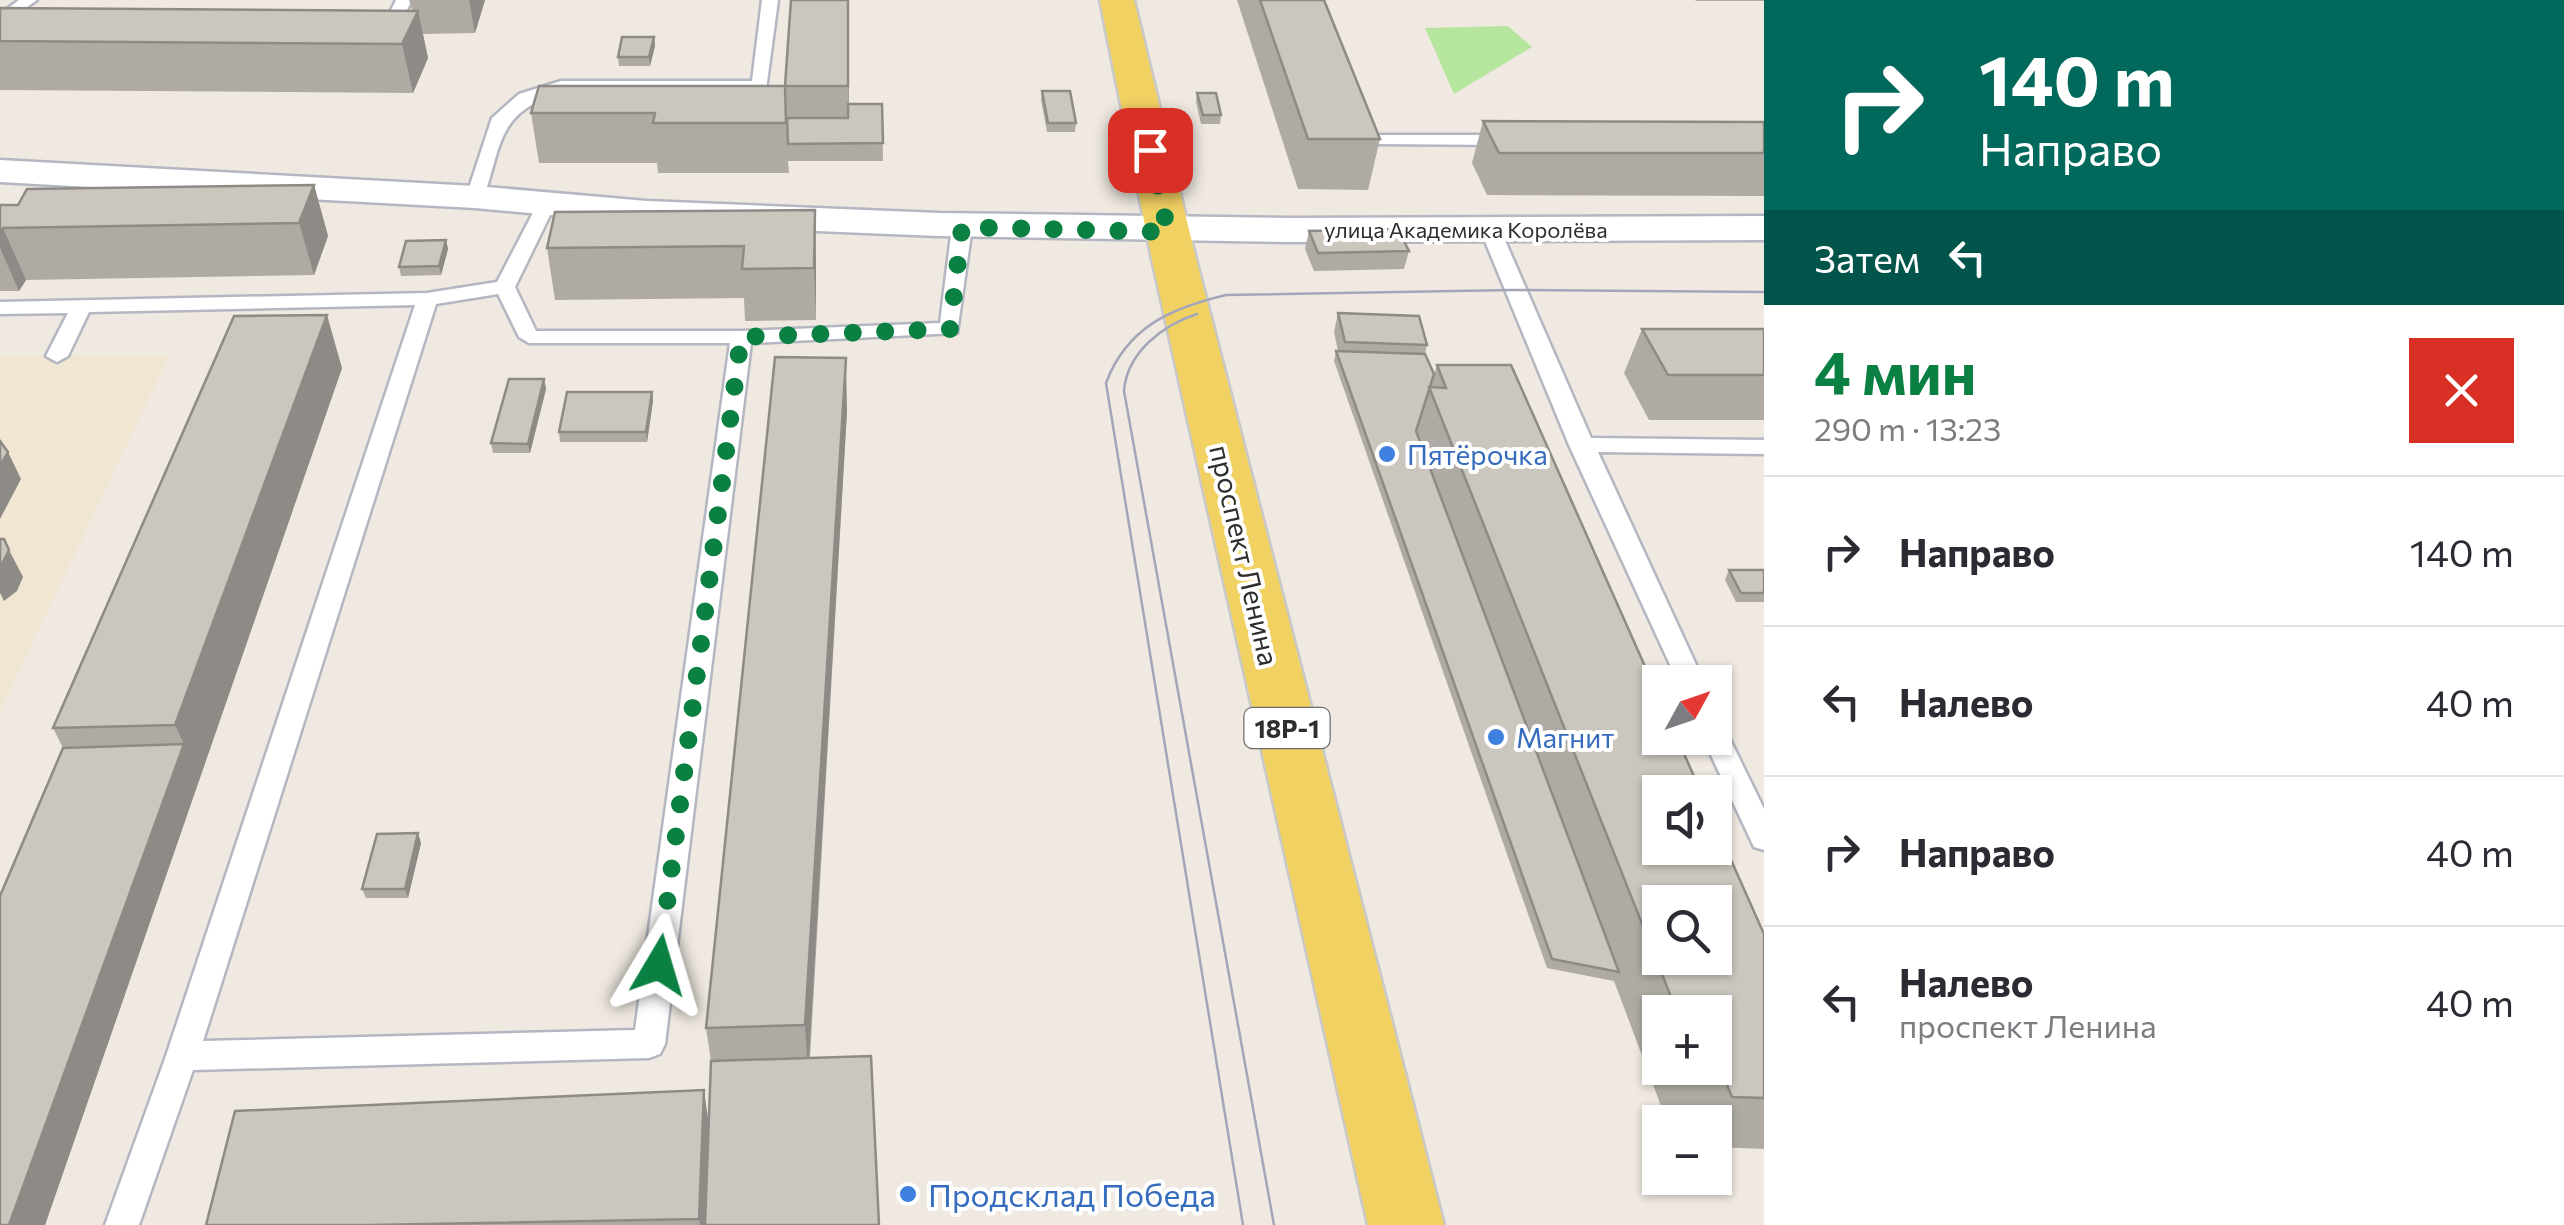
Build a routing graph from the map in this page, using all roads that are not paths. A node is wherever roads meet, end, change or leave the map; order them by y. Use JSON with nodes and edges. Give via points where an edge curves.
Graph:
{"nodes":[{"id":1,"x":29,"y":0,"type":"edge"},
{"id":2,"x":404,"y":0,"type":"edge"},
{"id":3,"x":770,"y":0,"type":"edge"},
{"id":4,"x":1117,"y":0,"type":"edge"},
{"id":5,"x":0,"y":20,"type":"edge"},
{"id":6,"x":0,"y":30,"type":"edge"},
{"id":7,"x":19,"y":31,"type":"edge"},
{"id":8,"x":364,"y":42,"type":"edge"},
{"id":9,"x":1536,"y":140,"type":"edge"},
{"id":10,"x":1390,"y":161,"type":"dead end"},
{"id":11,"x":0,"y":171,"type":"edge"},
{"id":12,"x":475,"y":197,"type":"junction"},
{"id":13,"x":544,"y":207,"type":"junction"},
{"id":14,"x":962,"y":227,"type":"junction"},
{"id":15,"x":1764,"y":228,"type":"edge"},
{"id":16,"x":1490,"y":229,"type":"junction"},
{"id":17,"x":1168,"y":232,"type":"junction"},
{"id":18,"x":505,"y":287,"type":"junction"},
{"id":19,"x":428,"y":299,"type":"junction"},
{"id":20,"x":82,"y":306,"type":"junction"},
{"id":21,"x":0,"y":308,"type":"edge"},
{"id":22,"x":741,"y":337,"type":"junction"},
{"id":23,"x":57,"y":356,"type":"dead end"},
{"id":24,"x":1580,"y":445,"type":"junction"},
{"id":25,"x":1764,"y":446,"type":"edge"},
{"id":26,"x":1683,"y":665,"type":"edge"},
{"id":27,"x":1725,"y":755,"type":"edge"},
{"id":28,"x":1764,"y":839,"type":"edge"},
{"id":29,"x":182,"y":1056,"type":"junction"},
{"id":30,"x":122,"y":1225,"type":"edge"},
{"id":31,"x":1406,"y":1225,"type":"edge"}],
"edges":[{"from":1,"to":5,"type":"lane"},
{"from":2,"to":8,"type":"lane","via":[[383,43]]},
{"from":3,"to":12,"type":"lane","via":[[760,86],[561,86],[525,98],[501,118]]},
{"from":4,"to":17,"type":"main road","name":"проспект Ленина","number":"18Р-1"},
{"from":6,"to":7,"type":"lane"},
{"from":9,"to":10,"type":"lane","via":[[1377,131]]},
{"from":11,"to":12,"type":"street","name":"улица Академика Королёва"},
{"from":12,"to":13,"type":"street","name":"улица Академика Королёва"},
{"from":13,"to":14,"type":"street","name":"улица Академика Королёва"},
{"from":13,"to":18,"type":"lane"},
{"from":14,"to":17,"type":"street","name":"улица Академика Королёва"},
{"from":14,"to":22,"type":"lane","via":[[950,329]]},
{"from":15,"to":16,"type":"street","name":"улица Академика Королёва"},
{"from":16,"to":17,"type":"street","name":"улица Академика Королёва"},
{"from":16,"to":24,"type":"lane"},
{"from":17,"to":31,"type":"main road","name":"проспект Ленина","number":"18Р-1"},
{"from":18,"to":19,"type":"lane"},
{"from":18,"to":22,"type":"lane","via":[[529,337]]},
{"from":19,"to":20,"type":"lane"},
{"from":19,"to":29,"type":"lane"},
{"from":20,"to":21,"type":"lane"},
{"from":20,"to":23,"type":"lane"},
{"from":22,"to":29,"type":"lane","via":[[649,1044]]},
{"from":24,"to":25,"type":"lane"},
{"from":24,"to":26,"type":"lane"},
{"from":27,"to":28,"type":"lane"},
{"from":29,"to":30,"type":"lane"}]}
